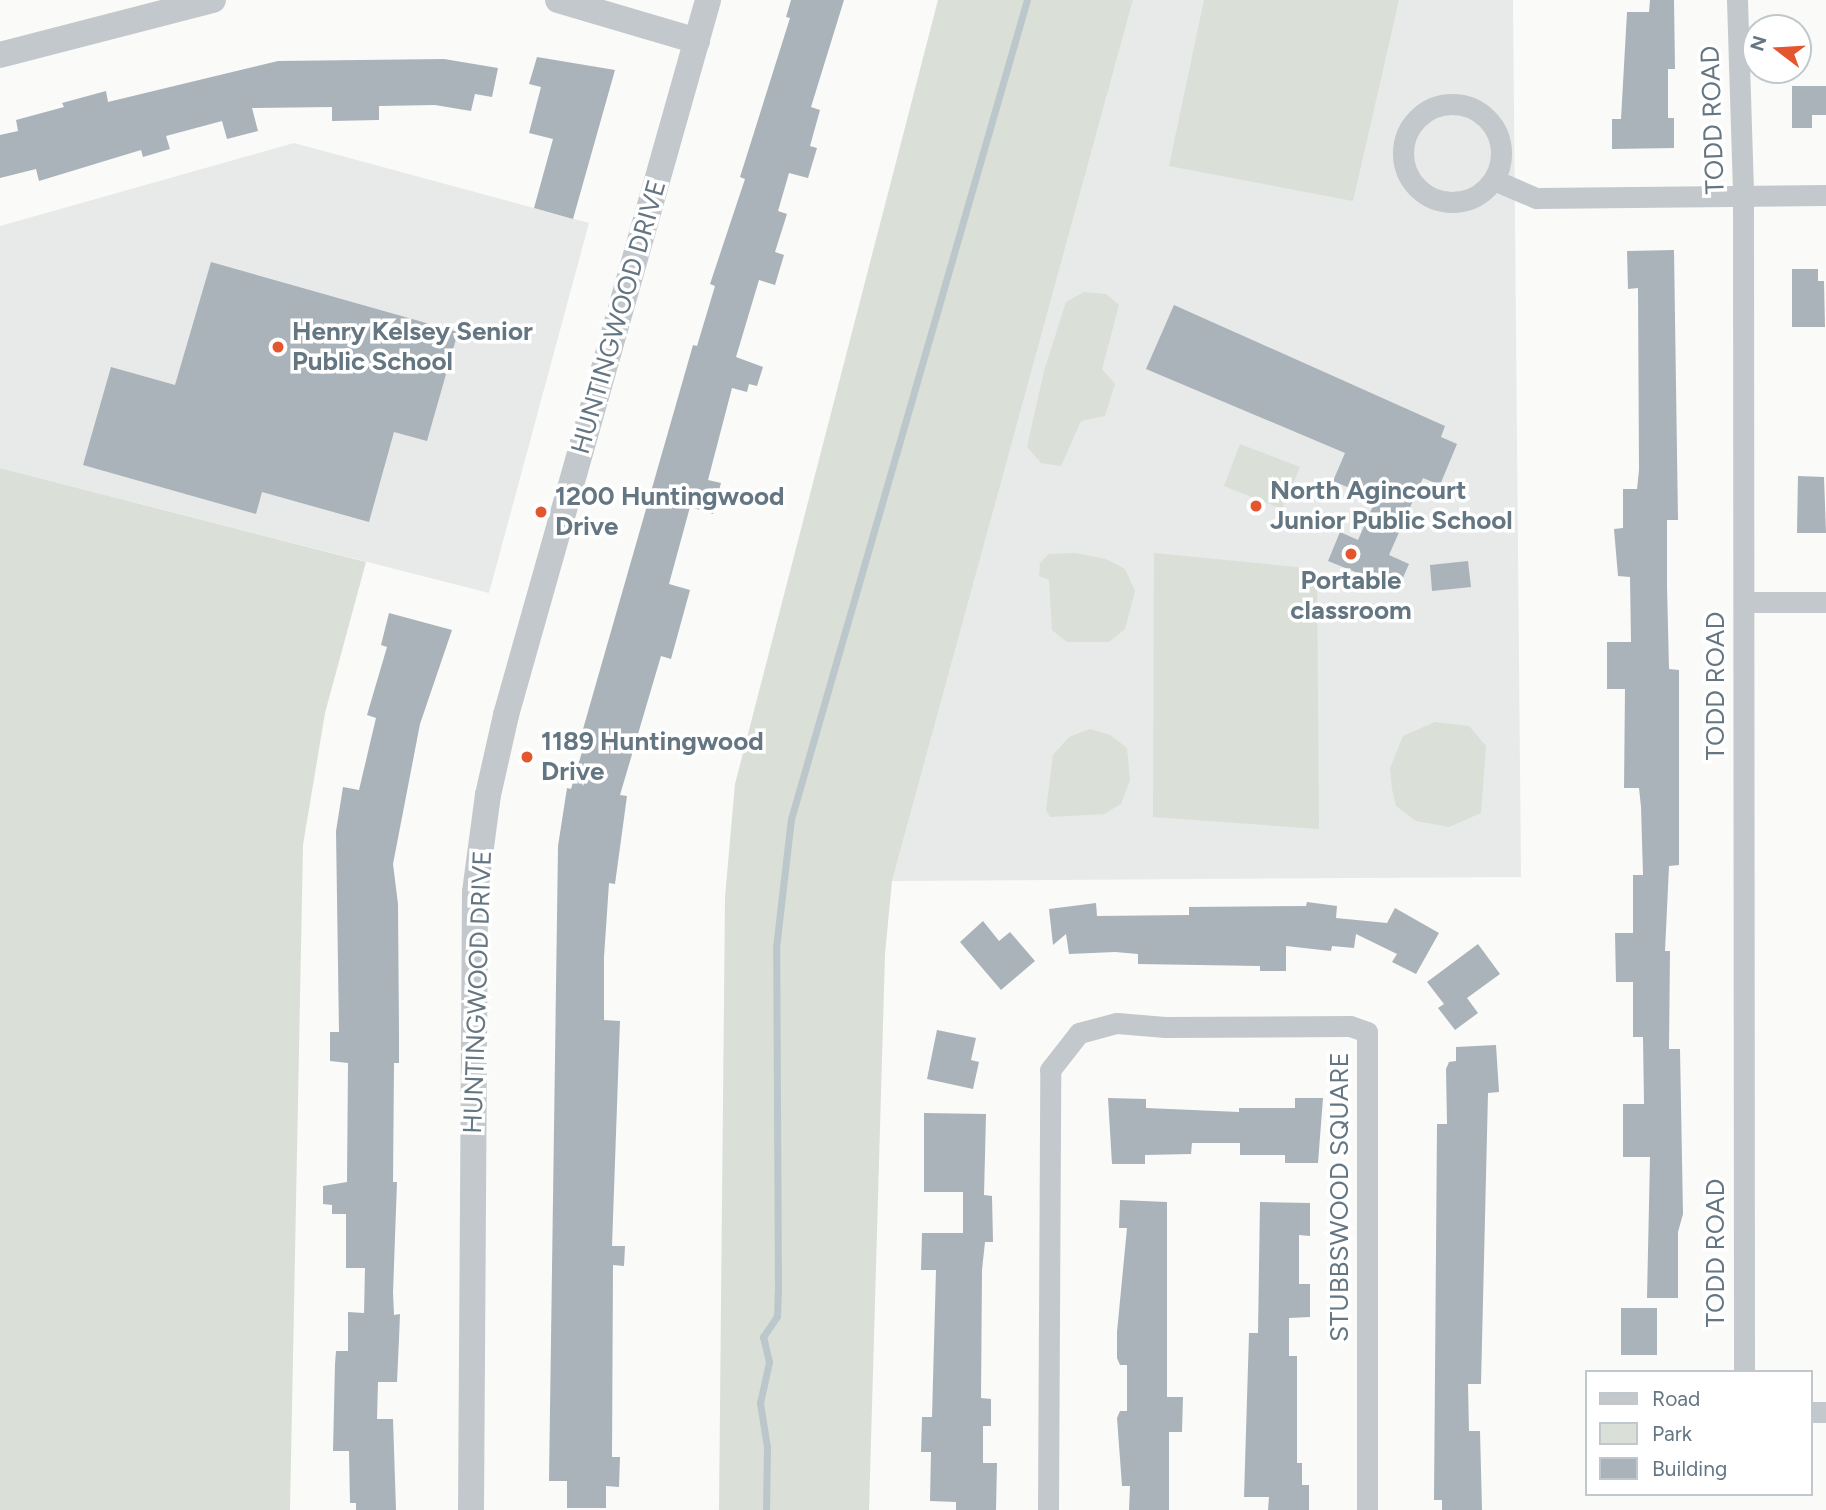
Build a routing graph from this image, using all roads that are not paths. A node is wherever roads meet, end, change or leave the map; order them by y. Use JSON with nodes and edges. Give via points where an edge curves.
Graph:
{"nodes":[{"id":1,"x":213,"y":0,"type":"edge"},
{"id":2,"x":558,"y":0,"type":"edge"},
{"id":3,"x":708,"y":0,"type":"edge"},
{"id":4,"x":1737,"y":0,"type":"edge"},
{"id":5,"x":697,"y":41,"type":"junction"},
{"id":6,"x":0,"y":55,"type":"edge"},
{"id":7,"x":1494,"y":180,"type":"junction"},
{"id":8,"x":1826,"y":195,"type":"edge"},
{"id":9,"x":1743,"y":196,"type":"junction"},
{"id":10,"x":1745,"y":602,"type":"junction"},
{"id":11,"x":1826,"y":602,"type":"edge"},
{"id":12,"x":1744,"y":1370,"type":"edge"},
{"id":13,"x":471,"y":1510,"type":"edge"},
{"id":14,"x":1048,"y":1510,"type":"edge"},
{"id":15,"x":1367,"y":1510,"type":"edge"}],
"edges":[{"from":1,"to":6,"type":"street"},
{"from":2,"to":5,"type":"street"},
{"from":3,"to":5,"type":"street","name":"HUNTINGWOOD DRIVE"},
{"from":4,"to":9,"type":"street","name":"TODD ROAD"},
{"from":5,"to":13,"type":"street","name":"HUNTINGWOOD DRIVE","via":[[506,715],[488,795],[475,892]]},
{"from":7,"to":7,"type":"street","via":[[1500,166],[1498,135],[1479,112],[1442,105],[1420,115],[1407,134],[1403,158],[1411,180],[1432,198],[1445,202],[1472,198]]},
{"from":7,"to":9,"type":"street","via":[[1536,198]]},
{"from":8,"to":9,"type":"street"},
{"from":9,"to":10,"type":"street","name":"TODD ROAD"},
{"from":10,"to":11,"type":"street"},
{"from":10,"to":12,"type":"street","name":"TODD ROAD"},
{"from":14,"to":15,"type":"street","name":"STUBBSWOOD SQUARE","via":[[1050,1070],[1079,1034],[1117,1023],[1350,1026],[1367,1032]]}]}
